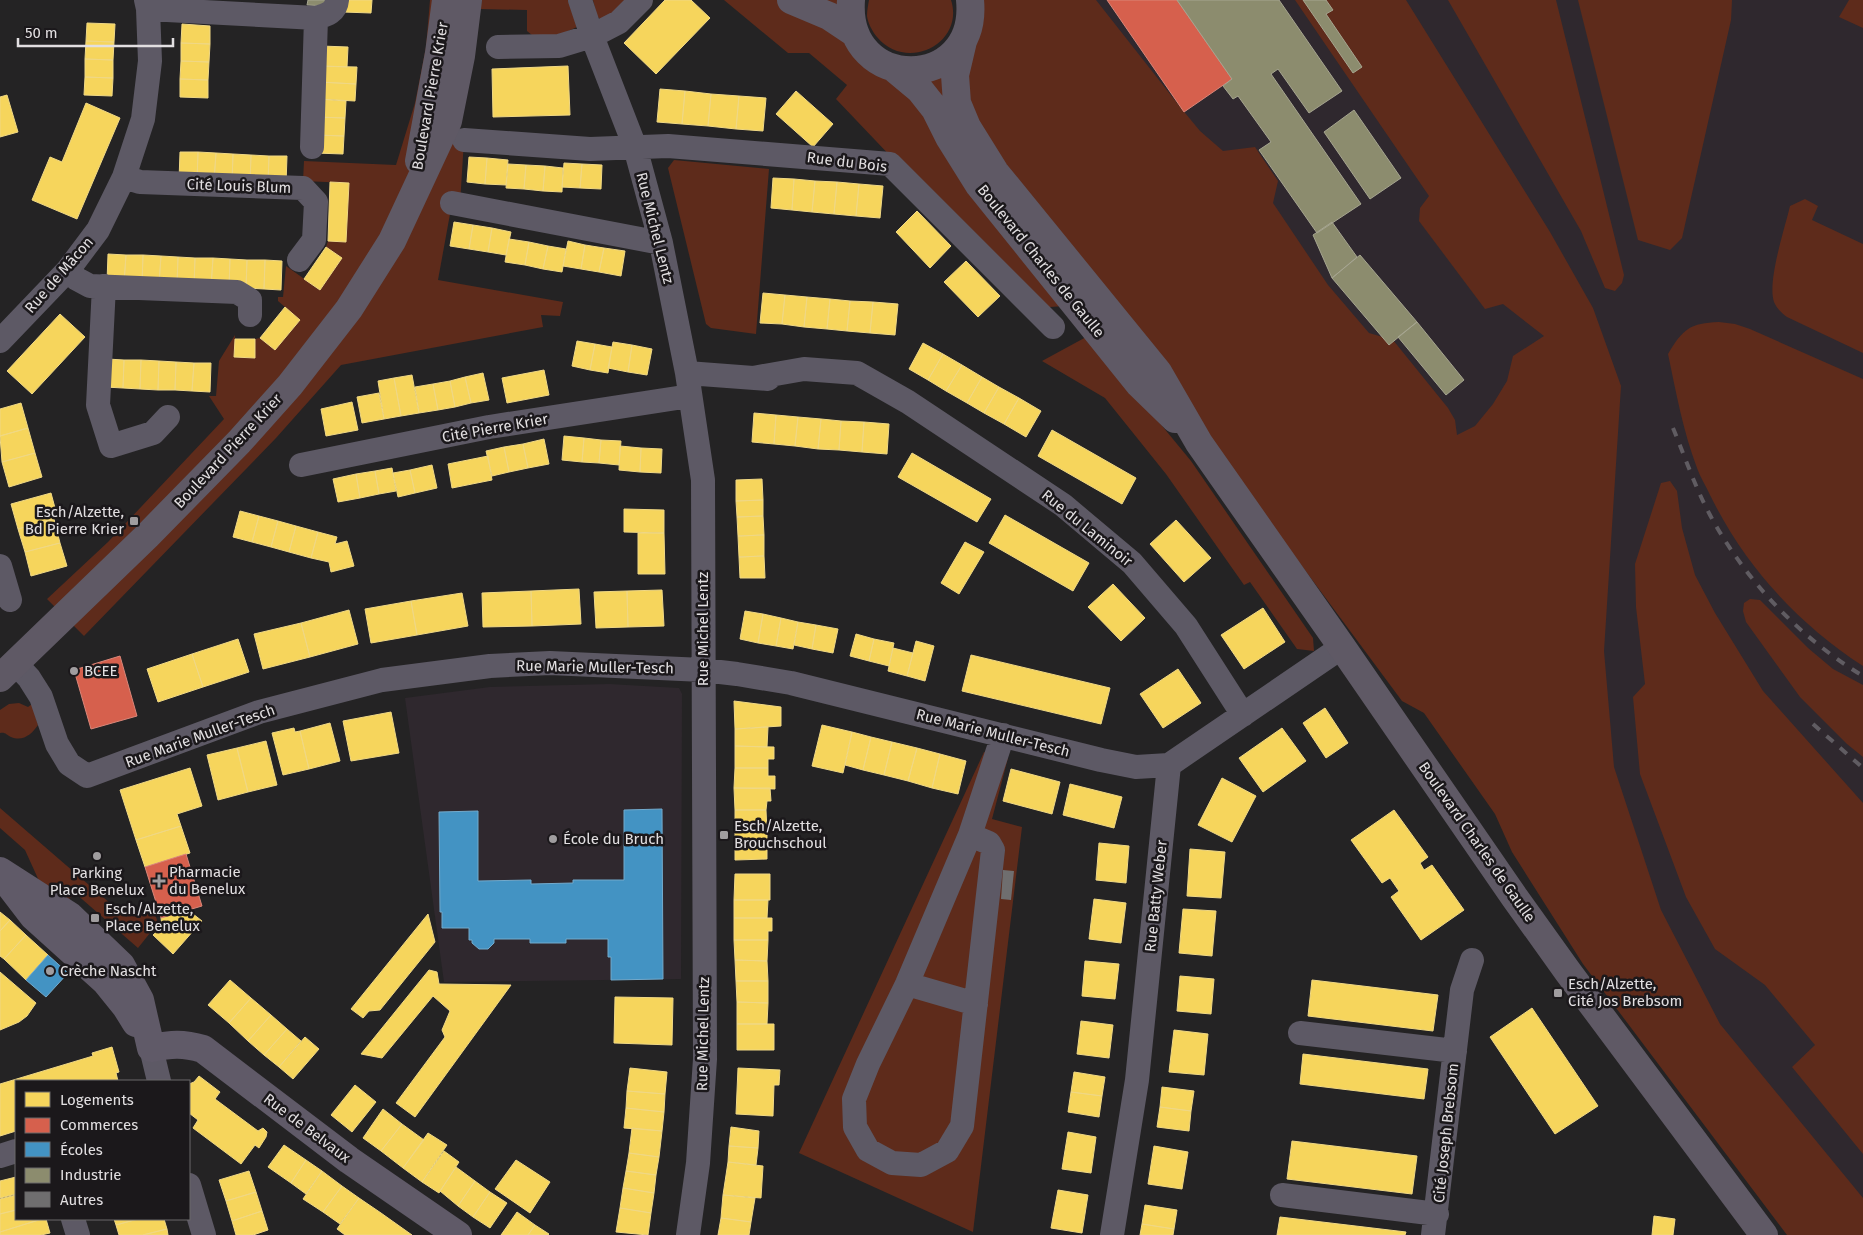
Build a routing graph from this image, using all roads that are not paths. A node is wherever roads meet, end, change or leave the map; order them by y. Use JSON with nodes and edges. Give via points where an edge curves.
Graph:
{"nodes":[{"id":1,"x":337,"y":0,"type":"edge"},
{"id":2,"x":446,"y":0,"type":"edge"},
{"id":3,"x":468,"y":0,"type":"edge"},
{"id":4,"x":580,"y":0,"type":"edge"},
{"id":5,"x":641,"y":0,"type":"edge"},
{"id":6,"x":791,"y":0,"type":"edge"},
{"id":7,"x":851,"y":0,"type":"edge"},
{"id":8,"x":970,"y":0,"type":"edge"},
{"id":9,"x":147,"y":5,"type":"edge"},
{"id":10,"x":194,"y":6,"type":"edge"},
{"id":11,"x":316,"y":18,"type":"junction"},
{"id":12,"x":853,"y":32,"type":"junction"},
{"id":13,"x":592,"y":36,"type":"junction"},
{"id":14,"x":963,"y":41,"type":"junction"},
{"id":15,"x":498,"y":47,"type":"dead end"},
{"id":16,"x":896,"y":70,"type":"junction"},
{"id":17,"x":464,"y":140,"type":"dead end"},
{"id":18,"x":312,"y":147,"type":"dead end"},
{"id":19,"x":635,"y":147,"type":"junction"},
{"id":20,"x":124,"y":177,"type":"junction"},
{"id":21,"x":413,"y":192,"type":"junction"},
{"id":22,"x":452,"y":203,"type":"dead end"},
{"id":23,"x":661,"y":243,"type":"junction"},
{"id":24,"x":299,"y":260,"type":"dead end"},
{"id":25,"x":68,"y":270,"type":"junction"},
{"id":26,"x":104,"y":286,"type":"junction"},
{"id":27,"x":250,"y":315,"type":"dead end"},
{"id":28,"x":1053,"y":327,"type":"dead end"},
{"id":29,"x":0,"y":341,"type":"edge"},
{"id":30,"x":687,"y":373,"type":"junction"},
{"id":31,"x":690,"y":396,"type":"junction"},
{"id":32,"x":168,"y":417,"type":"dead end"},
{"id":33,"x":1199,"y":443,"type":"junction"},
{"id":34,"x":301,"y":465,"type":"dead end"},
{"id":35,"x":0,"y":566,"type":"edge"},
{"id":36,"x":10,"y":600,"type":"dead end"},
{"id":37,"x":1342,"y":647,"type":"junction"},
{"id":38,"x":703,"y":670,"type":"junction"},
{"id":39,"x":8,"y":671,"type":"edge"},
{"id":40,"x":1243,"y":715,"type":"junction"},
{"id":41,"x":1003,"y":735,"type":"junction"},
{"id":42,"x":1169,"y":765,"type":"junction"},
{"id":43,"x":970,"y":835,"type":"junction"},
{"id":44,"x":0,"y":872,"type":"edge"},
{"id":45,"x":1472,"y":960,"type":"dead end"},
{"id":46,"x":907,"y":984,"type":"junction"},
{"id":47,"x":976,"y":1004,"type":"junction"},
{"id":48,"x":1300,"y":1033,"type":"dead end"},
{"id":49,"x":151,"y":1048,"type":"junction"},
{"id":50,"x":1455,"y":1051,"type":"junction"},
{"id":51,"x":159,"y":1080,"type":"edge"},
{"id":52,"x":15,"y":1151,"type":"edge"},
{"id":53,"x":0,"y":1156,"type":"edge"},
{"id":54,"x":190,"y":1188,"type":"edge"},
{"id":55,"x":1282,"y":1195,"type":"dead end"},
{"id":56,"x":73,"y":1220,"type":"edge"},
{"id":57,"x":1435,"y":1225,"type":"edge"},
{"id":58,"x":78,"y":1235,"type":"edge"},
{"id":59,"x":204,"y":1235,"type":"edge"},
{"id":60,"x":458,"y":1235,"type":"edge"},
{"id":61,"x":688,"y":1235,"type":"edge"},
{"id":62,"x":1112,"y":1235,"type":"edge"},
{"id":63,"x":1764,"y":1235,"type":"edge"}],
"edges":[{"from":1,"to":11,"type":"street","via":[[332,12]]},
{"from":2,"to":21,"type":"main road","name":"Boulevard Pierre Krier","via":[[440,53]]},
{"from":3,"to":21,"type":"main road","name":"Boulevard Pierre Krier","via":[[448,120]]},
{"from":4,"to":13,"type":"street","name":"Rue Michel Lentz"},
{"from":5,"to":13,"type":"street","via":[[619,22]]},
{"from":6,"to":12,"type":"main road","via":[[829,16]]},
{"from":7,"to":12,"type":"main road"},
{"from":8,"to":14,"type":"main road","name":"Boulevard Charles de Gaulle","via":[[972,15]]},
{"from":9,"to":10,"type":"street"},
{"from":9,"to":20,"type":"street","name":"Rue de Mâcon","via":[[150,61],[143,119]]},
{"from":10,"to":11,"type":"street"},
{"from":11,"to":18,"type":"street"},
{"from":12,"to":16,"type":"main road","name":"Boulevard Charles de Gaulle","via":[[863,49],[878,62]]},
{"from":13,"to":15,"type":"street","via":[[559,46]]},
{"from":13,"to":19,"type":"street","name":"Rue Michel Lentz"},
{"from":14,"to":16,"type":"main road","via":[[951,56],[935,66],[916,71]]},
{"from":14,"to":33,"type":"main road","name":"Boulevard Charles de Gaulle","via":[[955,75],[957,103],[967,127],[995,172],[1158,372]]},
{"from":16,"to":33,"type":"main road","name":"Boulevard Charles de Gaulle","via":[[920,90],[935,109],[979,185],[1140,384]]},
{"from":17,"to":19,"type":"street","via":[[590,149]]},
{"from":19,"to":23,"type":"street","name":"Rue Michel Lentz"},
{"from":19,"to":28,"type":"street","name":"Rue du Bois","via":[[668,146],[890,164]]},
{"from":20,"to":24,"type":"street","name":"Cité Louis Blum","via":[[140,182],[302,188],[316,202],[314,240]]},
{"from":20,"to":25,"type":"street","name":"Rue de Mâcon","via":[[98,230]]},
{"from":21,"to":39,"type":"main road","name":"Boulevard Pierre Krier","via":[[392,241],[353,302],[290,385],[147,536]]},
{"from":22,"to":23,"type":"street"},
{"from":23,"to":30,"type":"street","name":"Rue Michel Lentz"},
{"from":25,"to":26,"type":"street","via":[[90,286]]},
{"from":25,"to":29,"type":"street","name":"Rue de Mâcon"},
{"from":26,"to":27,"type":"street","via":[[238,292],[250,300]]},
{"from":26,"to":32,"type":"street","via":[[98,405],[111,446],[153,433]]},
{"from":30,"to":31,"type":"street","name":"Rue Michel Lentz"},
{"from":30,"to":40,"type":"street","name":"Rue du Laminoir","via":[[885,389],[908,402],[1063,505],[1132,563],[1186,626]]},
{"from":31,"to":34,"type":"street","name":"Cité Pierre Krier","via":[[488,427]]},
{"from":31,"to":38,"type":"street","name":"Rue Michel Lentz","via":[[703,480]]},
{"from":33,"to":37,"type":"main road","name":"Boulevard Charles de Gaulle"},
{"from":35,"to":36,"type":"street"},
{"from":37,"to":40,"type":"street"},
{"from":37,"to":63,"type":"main road","name":"Boulevard Charles de Gaulle","via":[[1568,972]]},
{"from":38,"to":39,"type":"street","name":"Rue Marie Muller-Tesch","via":[[550,663],[490,666],[382,680],[259,712],[87,776],[69,764],[57,744],[41,698],[29,678]]},
{"from":38,"to":41,"type":"street","name":"Rue Marie Muller-Tesch","via":[[790,683]]},
{"from":38,"to":61,"type":"street","name":"Rue Michel Lentz","via":[[705,1059],[698,1163]]},
{"from":40,"to":42,"type":"street"},
{"from":41,"to":42,"type":"street","name":"Rue Marie Muller-Tesch","via":[[1136,767]]},
{"from":41,"to":43,"type":"street"},
{"from":42,"to":62,"type":"street","name":"Rue Batty Weber","via":[[1137,1080]]},
{"from":43,"to":46,"type":"street"},
{"from":43,"to":47,"type":"street","via":[[988,842],[993,850]]},
{"from":44,"to":49,"type":"street","via":[[33,916],[105,981],[126,1007]]},
{"from":45,"to":50,"type":"street","name":"Cité Joseph Brebsom","via":[[1462,990]]},
{"from":46,"to":47,"type":"street"},
{"from":46,"to":47,"type":"street","via":[[854,1098],[855,1127],[868,1150],[892,1163],[921,1165],[947,1151],[962,1126]]},
{"from":48,"to":50,"type":"street","name":"Cité Joseph Brebsom"},
{"from":49,"to":51,"type":"street"},
{"from":49,"to":60,"type":"street","name":"Rue de Belvaux","via":[[186,1044],[203,1049],[349,1160]]},
{"from":50,"to":57,"type":"street","name":"Cité Joseph Brebsom"},
{"from":52,"to":53,"type":"street"},
{"from":54,"to":59,"type":"street"},
{"from":55,"to":57,"type":"street","name":"Cité Joseph Brebsom"},
{"from":56,"to":58,"type":"street"}]}
